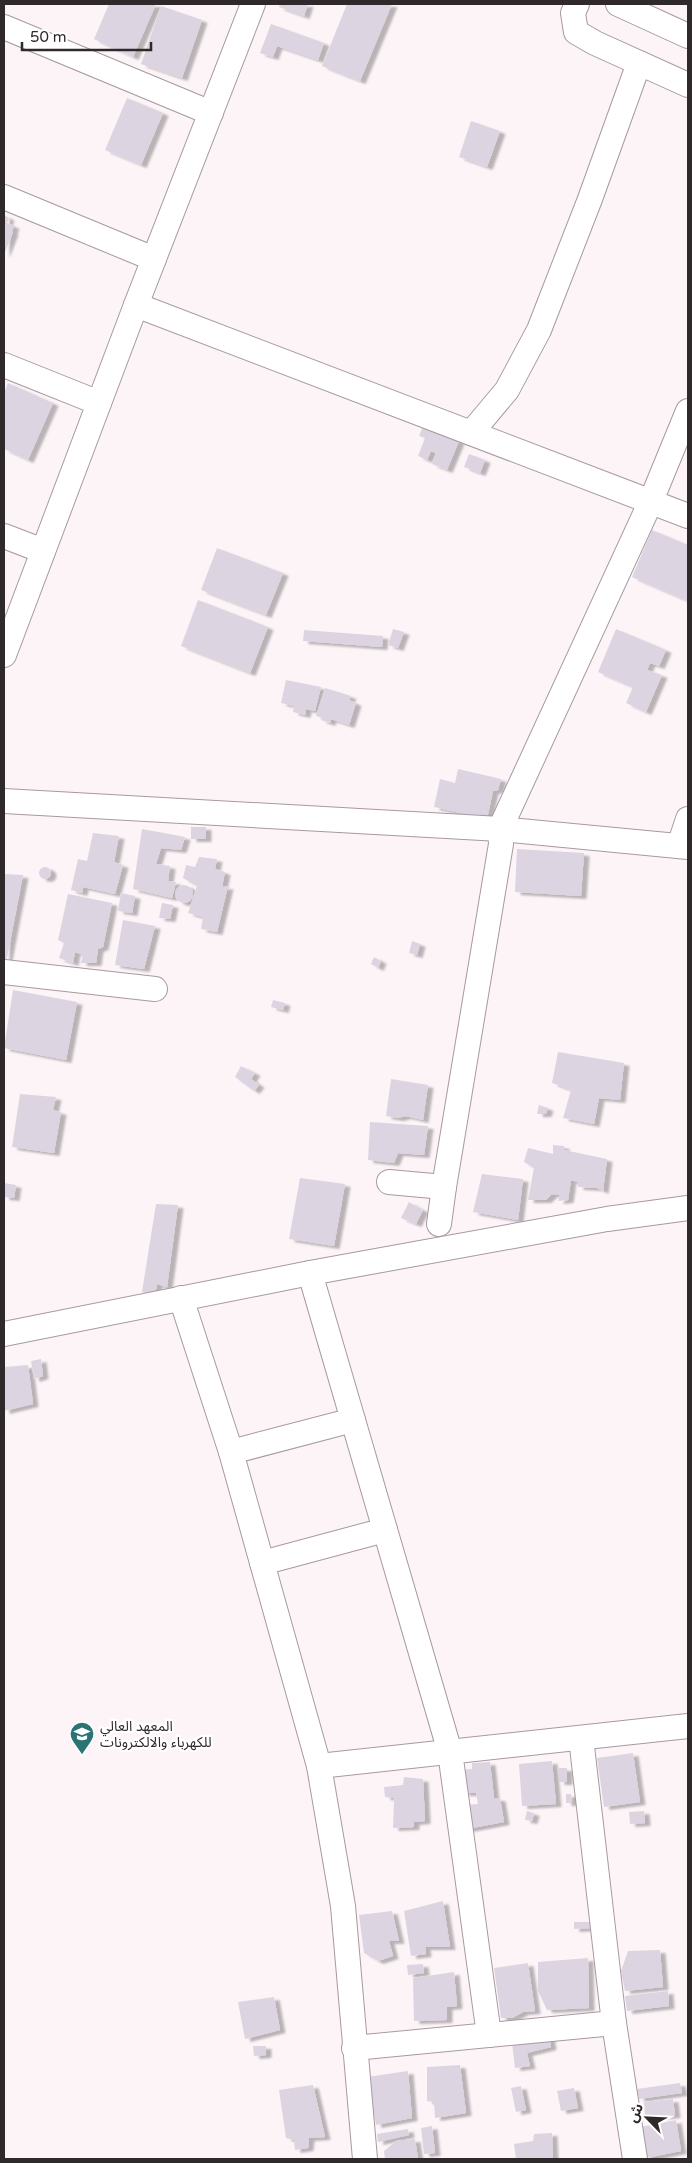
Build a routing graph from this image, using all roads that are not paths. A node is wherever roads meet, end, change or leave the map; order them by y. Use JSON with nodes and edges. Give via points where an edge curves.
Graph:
{"nodes":[{"id":1,"x":254,"y":4,"type":"edge"},
{"id":2,"x":577,"y":4,"type":"edge"},
{"id":3,"x":618,"y":4,"type":"edge"},
{"id":4,"x":4,"y":27,"type":"edge"},
{"id":5,"x":688,"y":36,"type":"edge"},
{"id":6,"x":639,"y":63,"type":"junction"},
{"id":7,"x":688,"y":85,"type":"edge"},
{"id":8,"x":211,"y":113,"type":"junction"},
{"id":9,"x":4,"y":197,"type":"edge"},
{"id":10,"x":154,"y":259,"type":"junction"},
{"id":11,"x":136,"y":306,"type":"junction"},
{"id":12,"x":4,"y":365,"type":"edge"},
{"id":13,"x":99,"y":403,"type":"junction"},
{"id":14,"x":688,"y":411,"type":"edge"},
{"id":15,"x":471,"y":433,"type":"junction"},
{"id":16,"x":651,"y":501,"type":"junction"},
{"id":17,"x":688,"y":516,"type":"edge"},
{"id":18,"x":4,"y":536,"type":"edge"},
{"id":19,"x":43,"y":551,"type":"junction"},
{"id":20,"x":4,"y":655,"type":"edge"},
{"id":21,"x":4,"y":801,"type":"edge"},
{"id":22,"x":688,"y":819,"type":"edge"},
{"id":23,"x":500,"y":829,"type":"junction"},
{"id":24,"x":683,"y":846,"type":"edge"},
{"id":25,"x":4,"y":972,"type":"edge"},
{"id":26,"x":154,"y":989,"type":"dead end"},
{"id":27,"x":389,"y":1182,"type":"dead end"},
{"id":28,"x":444,"y":1187,"type":"junction"},
{"id":29,"x":688,"y":1208,"type":"edge"},
{"id":30,"x":439,"y":1224,"type":"dead end"},
{"id":31,"x":310,"y":1273,"type":"junction"},
{"id":32,"x":181,"y":1298,"type":"junction"},
{"id":33,"x":4,"y":1334,"type":"edge"},
{"id":34,"x":353,"y":1420,"type":"junction"},
{"id":35,"x":231,"y":1452,"type":"junction"},
{"id":36,"x":385,"y":1530,"type":"junction"},
{"id":37,"x":262,"y":1563,"type":"junction"},
{"id":38,"x":688,"y":1726,"type":"edge"},
{"id":39,"x":581,"y":1738,"type":"junction"},
{"id":40,"x":450,"y":1752,"type":"junction"},
{"id":41,"x":319,"y":1766,"type":"junction"},
{"id":42,"x":614,"y":2023,"type":"junction"},
{"id":43,"x":489,"y":2035,"type":"junction"},
{"id":44,"x":354,"y":2048,"type":"junction"},
{"id":45,"x":364,"y":2159,"type":"edge"},
{"id":46,"x":635,"y":2159,"type":"edge"}],
"edges":[{"from":1,"to":8,"type":"street"},
{"from":2,"to":6,"type":"street","via":[[573,13],[576,32]]},
{"from":3,"to":5,"type":"street"},
{"from":4,"to":8,"type":"street"},
{"from":6,"to":7,"type":"street"},
{"from":6,"to":15,"type":"street","via":[[539,330],[507,390]]},
{"from":8,"to":10,"type":"street"},
{"from":9,"to":10,"type":"street"},
{"from":10,"to":11,"type":"street"},
{"from":11,"to":13,"type":"street"},
{"from":11,"to":15,"type":"street"},
{"from":12,"to":13,"type":"street"},
{"from":13,"to":19,"type":"street"},
{"from":14,"to":16,"type":"street"},
{"from":15,"to":16,"type":"street"},
{"from":16,"to":17,"type":"street"},
{"from":16,"to":23,"type":"street"},
{"from":18,"to":19,"type":"street"},
{"from":19,"to":20,"type":"street"},
{"from":21,"to":23,"type":"street"},
{"from":22,"to":24,"type":"street"},
{"from":23,"to":24,"type":"street"},
{"from":23,"to":28,"type":"street","via":[[499,854]]},
{"from":25,"to":26,"type":"street"},
{"from":27,"to":28,"type":"street"},
{"from":28,"to":30,"type":"street"},
{"from":29,"to":31,"type":"street","via":[[608,1219]]},
{"from":31,"to":32,"type":"street"},
{"from":31,"to":34,"type":"street"},
{"from":32,"to":33,"type":"street"},
{"from":32,"to":35,"type":"street"},
{"from":34,"to":35,"type":"street"},
{"from":34,"to":36,"type":"street"},
{"from":35,"to":37,"type":"street"},
{"from":36,"to":37,"type":"street"},
{"from":36,"to":40,"type":"street"},
{"from":37,"to":41,"type":"street"},
{"from":38,"to":39,"type":"street"},
{"from":39,"to":40,"type":"street"},
{"from":39,"to":42,"type":"street"},
{"from":40,"to":41,"type":"street"},
{"from":40,"to":43,"type":"street"},
{"from":41,"to":44,"type":"street","via":[[343,1906]]},
{"from":42,"to":43,"type":"street"},
{"from":42,"to":46,"type":"street"},
{"from":43,"to":44,"type":"street"},
{"from":44,"to":45,"type":"street"}]}
